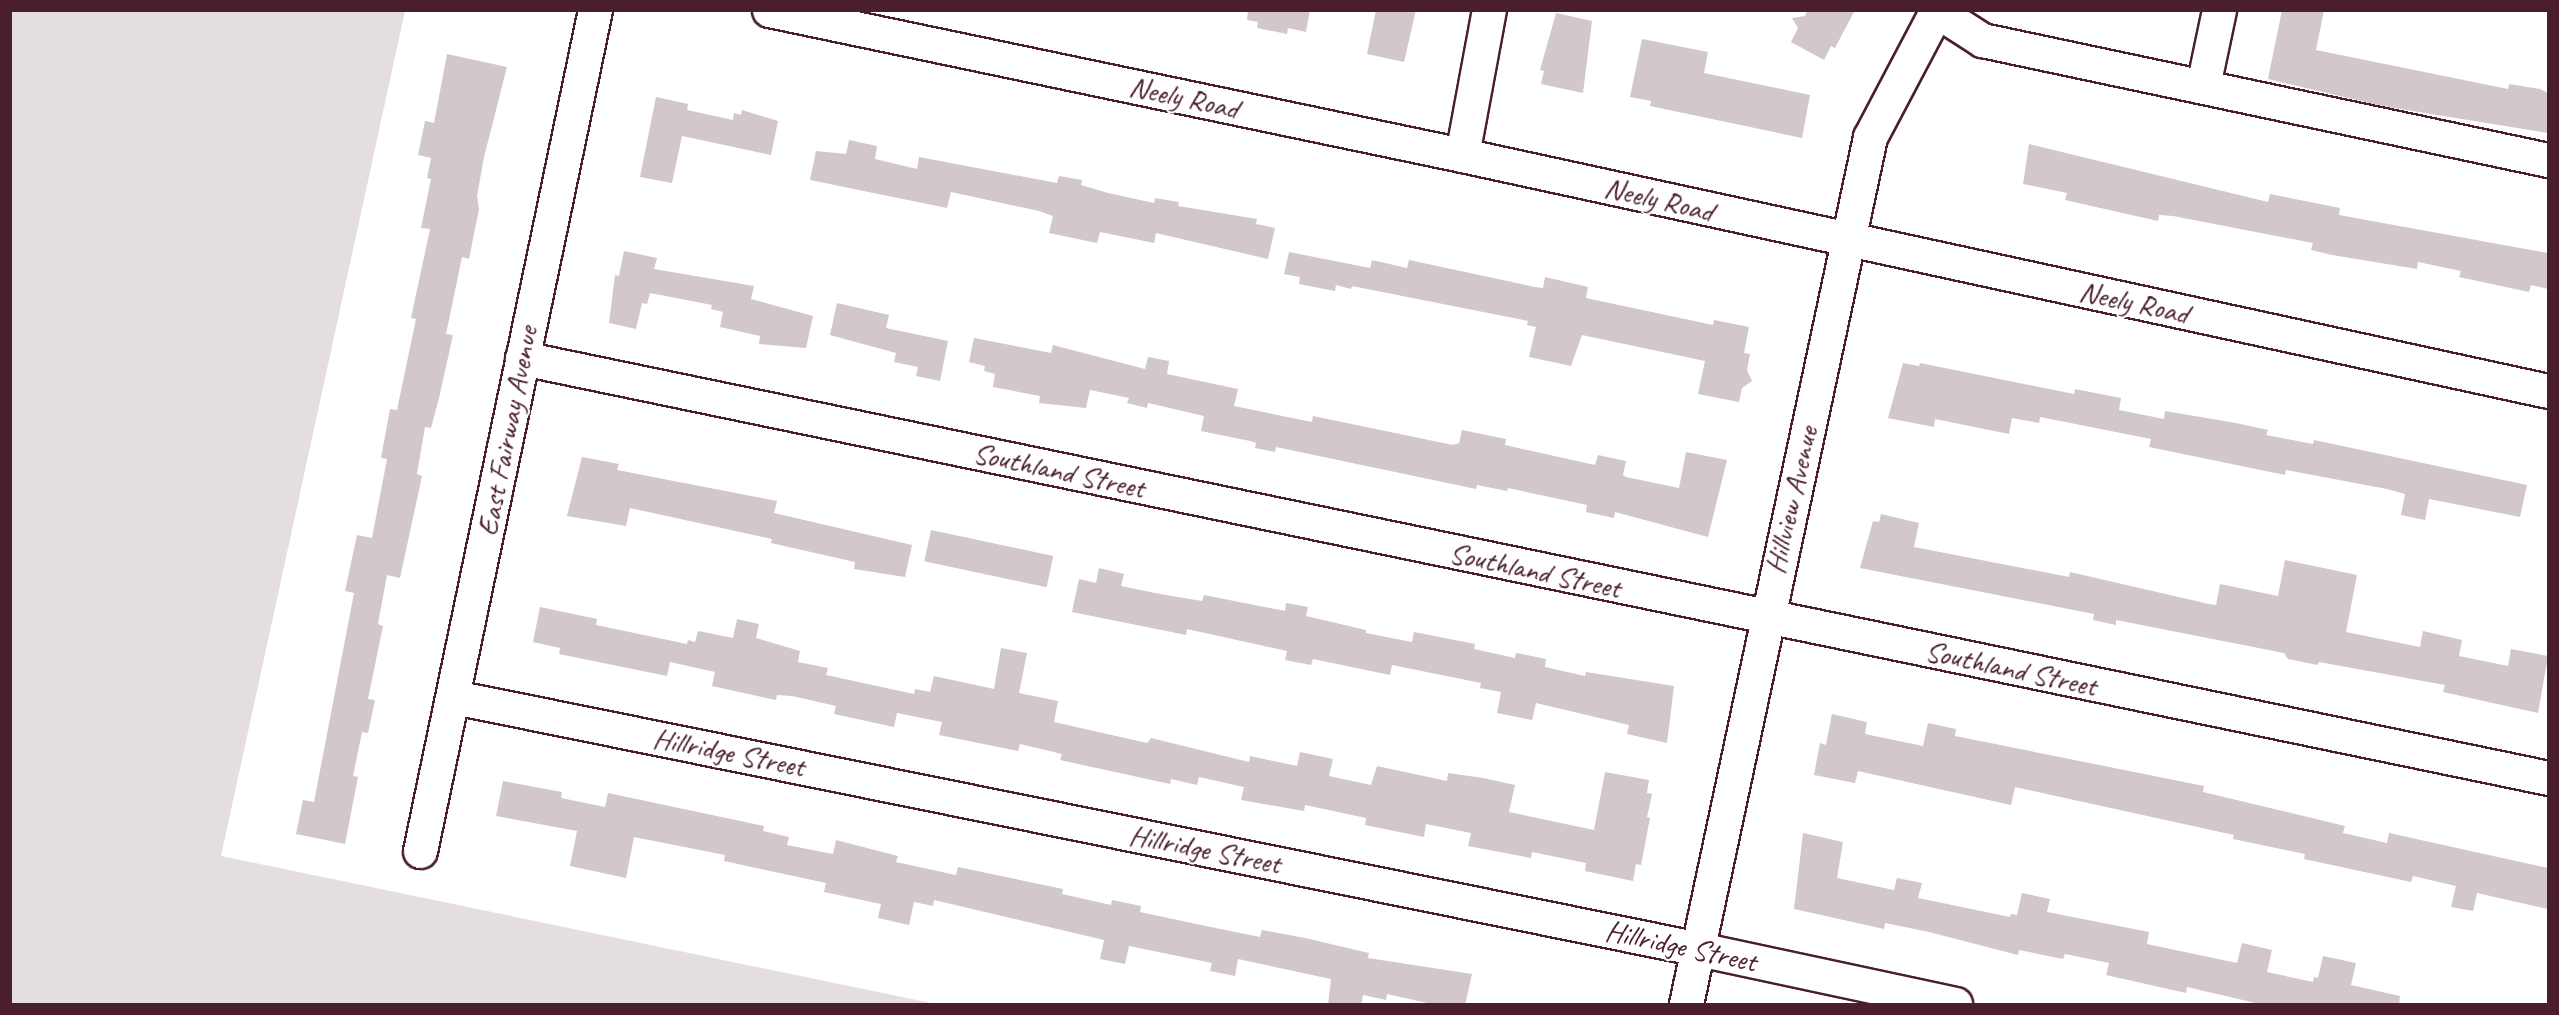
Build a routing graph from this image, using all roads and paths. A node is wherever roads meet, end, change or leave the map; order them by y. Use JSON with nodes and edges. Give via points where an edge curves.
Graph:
{"nodes":[{"id":1,"x":596,"y":10,"type":"edge"},
{"id":2,"x":769,"y":10,"type":"edge"},
{"id":3,"x":1489,"y":10,"type":"edge"},
{"id":4,"x":2219,"y":10,"type":"edge"},
{"id":5,"x":1937,"y":11,"type":"edge"},
{"id":6,"x":2203,"y":86,"type":"junction"},
{"id":7,"x":1462,"y":155,"type":"junction"},
{"id":8,"x":2548,"y":160,"type":"edge"},
{"id":9,"x":1849,"y":241,"type":"junction"},
{"id":10,"x":522,"y":358,"type":"junction"},
{"id":11,"x":2548,"y":391,"type":"edge"},
{"id":12,"x":1765,"y":618,"type":"junction"},
{"id":13,"x":454,"y":697,"type":"junction"},
{"id":14,"x":2548,"y":778,"type":"edge"},
{"id":15,"x":420,"y":851,"type":"dead end"},
{"id":16,"x":1699,"y":949,"type":"junction"},
{"id":17,"x":1686,"y":1005,"type":"edge"},
{"id":18,"x":1955,"y":1005,"type":"edge"}],
"edges":[{"from":1,"to":10,"type":"street","name":"East Fairway Avenue"},
{"from":2,"to":7,"type":"street","name":"Neely Road"},
{"from":3,"to":7,"type":"street"},
{"from":4,"to":6,"type":"street"},
{"from":5,"to":6,"type":"street","via":[[1982,40]]},
{"from":5,"to":9,"type":"street","name":"Hillview Avenue","via":[[1870,137]]},
{"from":6,"to":8,"type":"street"},
{"from":7,"to":9,"type":"street","name":"Neely Road"},
{"from":9,"to":11,"type":"street","name":"Neely Road"},
{"from":9,"to":12,"type":"street","name":"Hillview Avenue"},
{"from":10,"to":12,"type":"street","name":"Southland Street"},
{"from":10,"to":13,"type":"street","name":"East Fairway Avenue"},
{"from":12,"to":14,"type":"street","name":"Southland Street"},
{"from":12,"to":16,"type":"street","name":"Hillview Avenue"},
{"from":13,"to":15,"type":"street","name":"East Fairway Avenue"},
{"from":13,"to":16,"type":"street","name":"Hillridge Street"},
{"from":16,"to":17,"type":"street","name":"Hillview Avenue"},
{"from":16,"to":18,"type":"street","name":"Hillridge Street"}]}
